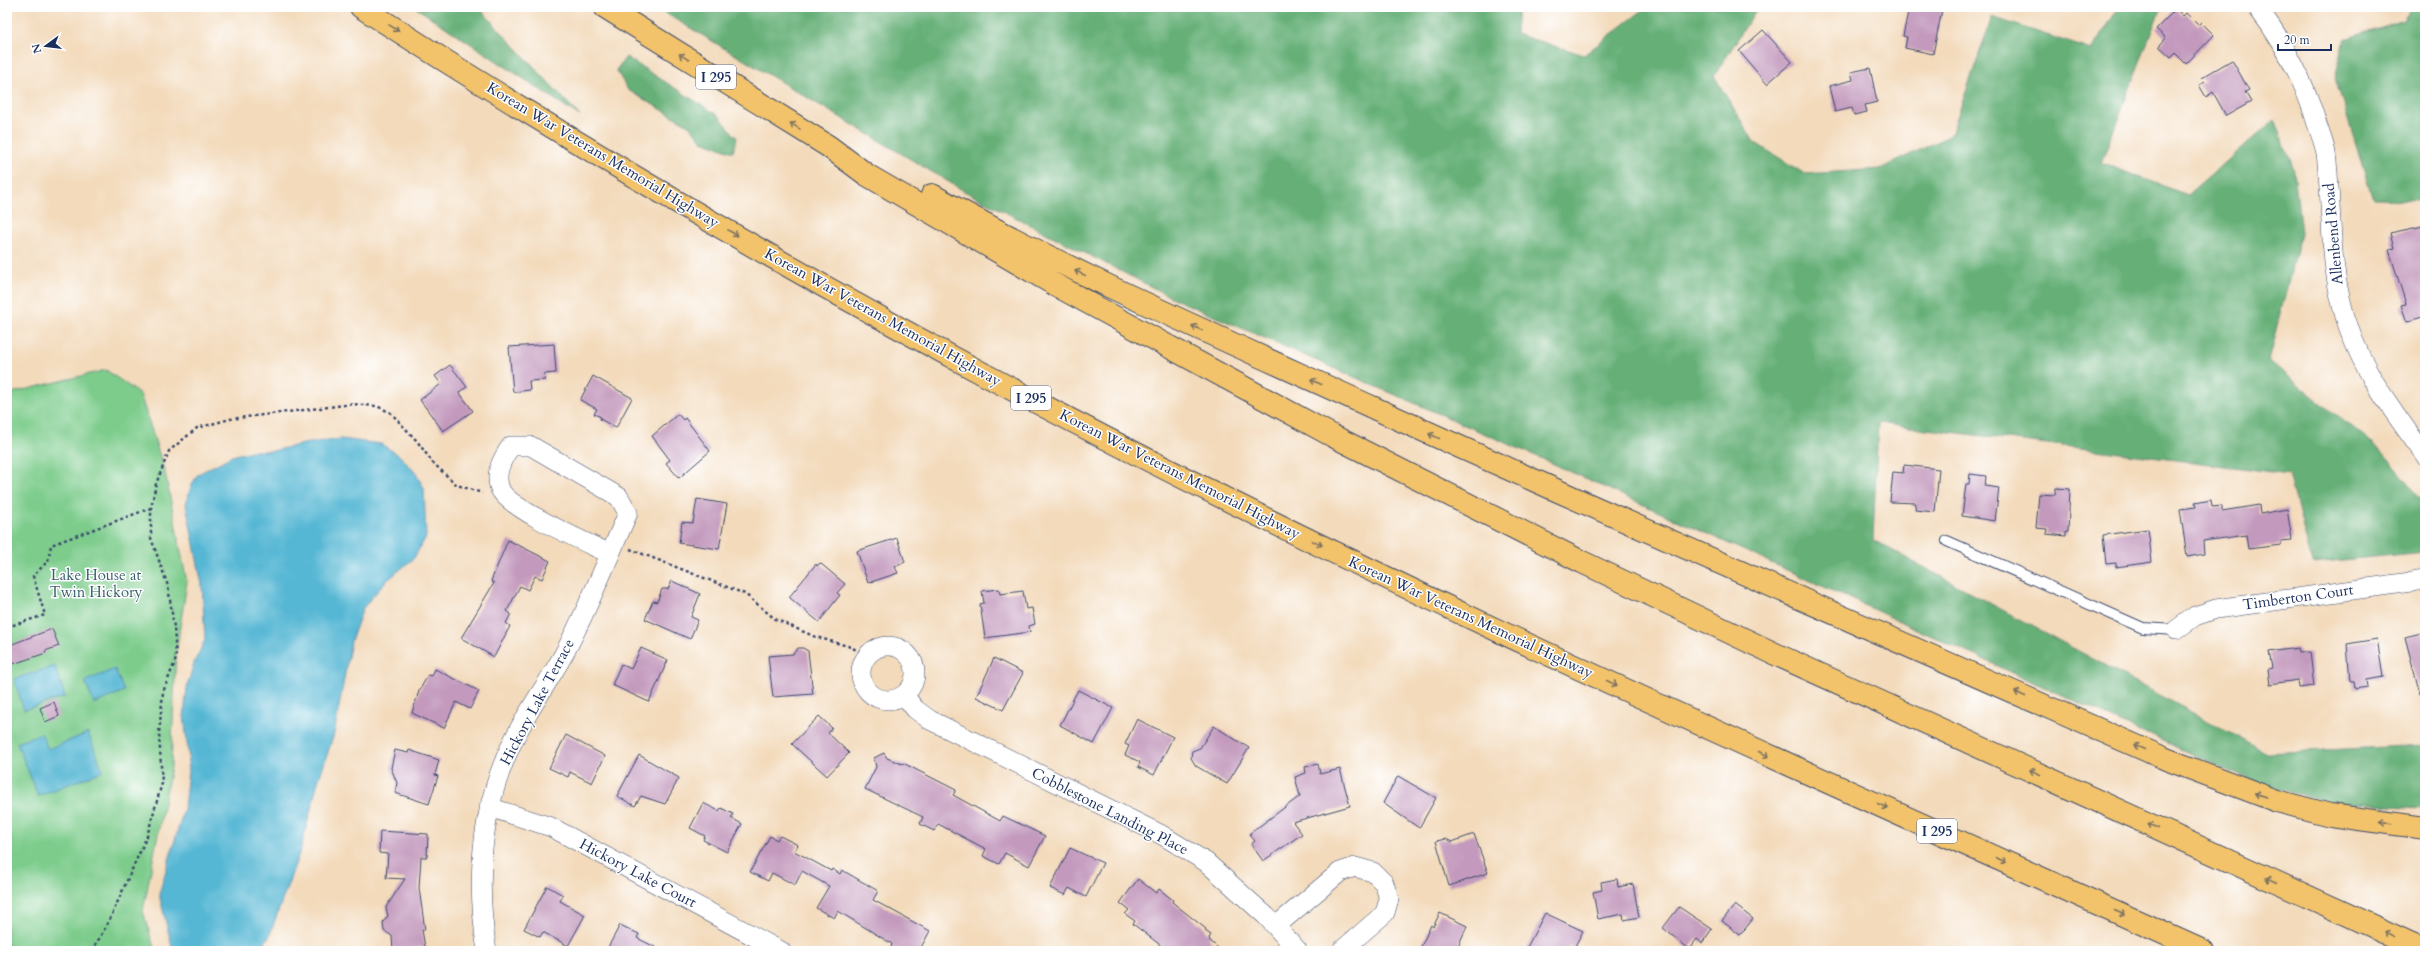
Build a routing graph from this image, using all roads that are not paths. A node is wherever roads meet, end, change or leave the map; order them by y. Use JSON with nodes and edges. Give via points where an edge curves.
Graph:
{"nodes":[{"id":1,"x":361,"y":7,"type":"edge"},
{"id":2,"x":605,"y":7,"type":"edge"},
{"id":3,"x":2257,"y":7,"type":"edge"},
{"id":4,"x":828,"y":146,"type":"junction"},
{"id":5,"x":2425,"y":455,"type":"edge"},
{"id":6,"x":1947,"y":541,"type":"dead end"},
{"id":7,"x":613,"y":549,"type":"junction"},
{"id":8,"x":2425,"y":580,"type":"edge"},
{"id":9,"x":2176,"y":630,"type":"joint"},
{"id":10,"x":904,"y":695,"type":"junction"},
{"id":11,"x":489,"y":806,"type":"junction"},
{"id":12,"x":2425,"y":828,"type":"edge"},
{"id":13,"x":2146,"y":925,"type":"junction"},
{"id":14,"x":1276,"y":926,"type":"junction"},
{"id":15,"x":2425,"y":950,"type":"edge"},
{"id":16,"x":487,"y":951,"type":"edge"},
{"id":17,"x":781,"y":951,"type":"edge"},
{"id":18,"x":1298,"y":951,"type":"edge"},
{"id":19,"x":1341,"y":951,"type":"edge"},
{"id":20,"x":2183,"y":951,"type":"edge"},
{"id":21,"x":2203,"y":951,"type":"edge"}],
"edges":[{"from":1,"to":13,"type":"highway","name":"Korean War Veterans Memorial Highway","number":"I 295","one_way":true,"via":[[612,162],[829,290],[1165,468],[1382,575],[1728,738]]},
{"from":4,"to":2,"type":"highway","number":"I 295","one_way":true},
{"from":3,"to":5,"type":"street","name":"Allenbend Road","via":[[2276,30],[2293,59],[2309,97],[2326,151],[2334,264],[2340,298],[2353,340],[2372,382]]},
{"from":12,"to":4,"type":"highway","one_way":true,"via":[[2330,814],[2277,801],[2166,759],[1470,452],[1205,331],[1048,258],[872,162]]},
{"from":15,"to":4,"type":"highway","one_way":true,"via":[[1773,653],[1478,510],[1333,436],[1059,287],[867,175]]},
{"from":6,"to":9,"type":"lane","via":[[2143,628]]},
{"from":7,"to":7,"type":"street","name":"Hickory Lake Terrace","via":[[516,506],[500,489],[499,464],[510,446],[531,446],[619,497],[628,513]]},
{"from":7,"to":11,"type":"street","name":"Hickory Lake Terrace","via":[[566,650],[514,739],[498,776]]},
{"from":8,"to":9,"type":"street","name":"Timberton Court","via":[[2216,609],[2195,616]]},
{"from":10,"to":10,"type":"street","via":[[888,701],[871,695],[863,685],[860,672],[867,656],[882,647],[896,648],[907,655],[912,662],[914,680]]},
{"from":10,"to":14,"type":"street","name":"Cobblestone Landing Place","via":[[915,709],[930,720],[1162,835],[1206,862]]},
{"from":11,"to":16,"type":"street","name":"Hickory Lake Terrace","via":[[480,881]]},
{"from":11,"to":17,"type":"street","name":"Hickory Lake Court","via":[[551,827]]},
{"from":13,"to":20,"type":"highway"},
{"from":13,"to":21,"type":"highway"},
{"from":14,"to":18,"type":"street","name":"Cobblestone Landing Place"},
{"from":14,"to":19,"type":"street","via":[[1340,872],[1355,867],[1374,872],[1384,883],[1389,899],[1385,913]]}]}
